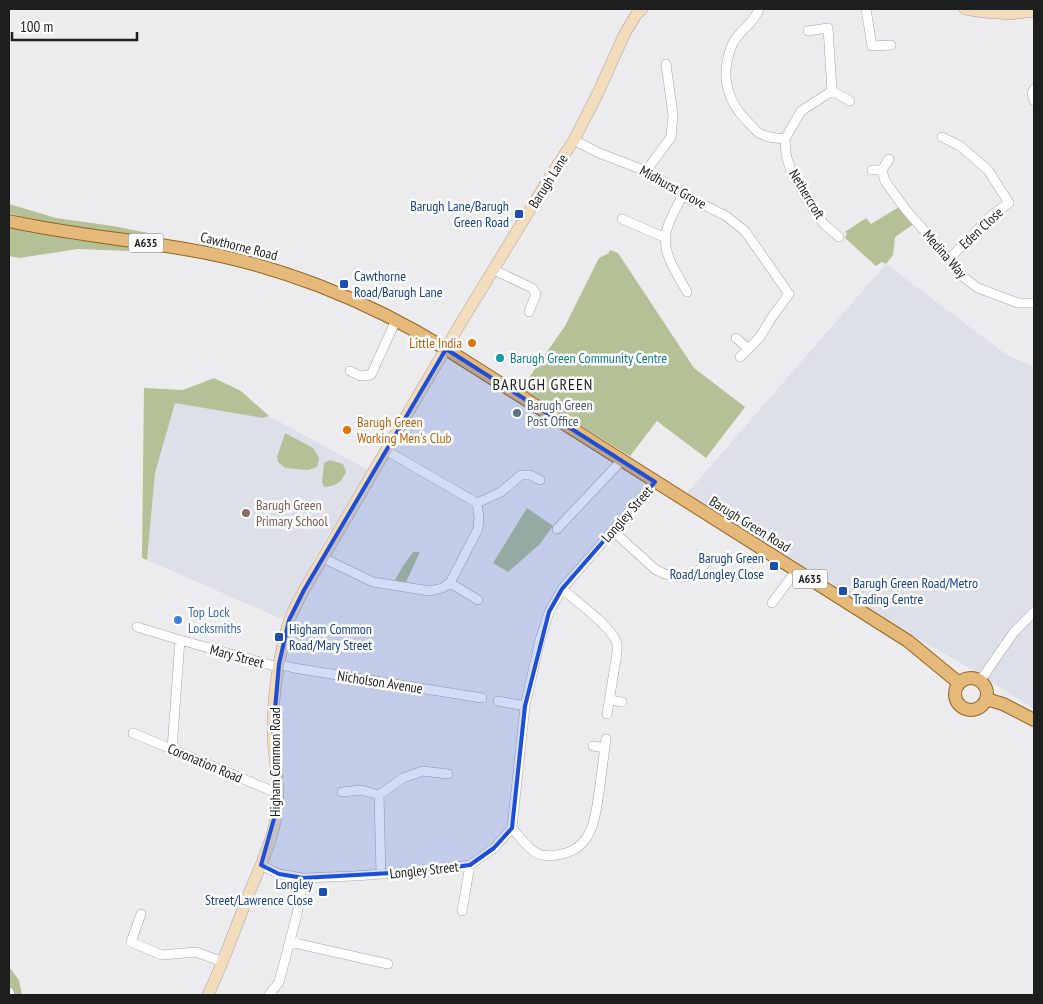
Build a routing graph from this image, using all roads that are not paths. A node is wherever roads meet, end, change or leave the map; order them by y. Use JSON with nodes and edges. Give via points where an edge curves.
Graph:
{"nodes":[{"id":1,"x":642,"y":9,"type":"edge"},
{"id":2,"x":759,"y":9,"type":"edge"},
{"id":3,"x":866,"y":9,"type":"edge"},
{"id":4,"x":966,"y":9,"type":"edge"},
{"id":5,"x":1034,"y":11,"type":"edge"},
{"id":6,"x":808,"y":31,"type":"dead end"},
{"id":7,"x":891,"y":45,"type":"dead end"},
{"id":8,"x":666,"y":64,"type":"dead end"},
{"id":9,"x":1034,"y":89,"type":"edge"},
{"id":10,"x":832,"y":91,"type":"junction"},
{"id":11,"x":850,"y":101,"type":"dead end"},
{"id":12,"x":1034,"y":101,"type":"edge"},
{"id":13,"x":942,"y":136,"type":"dead end"},
{"id":14,"x":785,"y":139,"type":"junction"},
{"id":15,"x":574,"y":140,"type":"junction"},
{"id":16,"x":888,"y":159,"type":"dead end"},
{"id":17,"x":646,"y":171,"type":"junction"},
{"id":18,"x":682,"y":196,"type":"junction"},
{"id":19,"x":622,"y":219,"type":"dead end"},
{"id":20,"x":9,"y":221,"type":"edge"},
{"id":21,"x":839,"y":237,"type":"dead end"},
{"id":22,"x":666,"y":238,"type":"junction"},
{"id":23,"x":949,"y":259,"type":"junction"},
{"id":24,"x":494,"y":270,"type":"junction"},
{"id":25,"x":687,"y":292,"type":"dead end"},
{"id":26,"x":1034,"y":303,"type":"edge"},
{"id":27,"x":529,"y":312,"type":"dead end"},
{"id":28,"x":396,"y":320,"type":"junction"},
{"id":29,"x":736,"y":338,"type":"dead end"},
{"id":30,"x":446,"y":349,"type":"junction"},
{"id":31,"x":748,"y":349,"type":"junction"},
{"id":32,"x":740,"y":357,"type":"dead end"},
{"id":33,"x":350,"y":371,"type":"dead end"},
{"id":34,"x":387,"y":451,"type":"junction"},
{"id":35,"x":622,"y":460,"type":"junction"},
{"id":36,"x":540,"y":480,"type":"dead end"},
{"id":37,"x":655,"y":482,"type":"junction"},
{"id":38,"x":477,"y":503,"type":"junction"},
{"id":39,"x":557,"y":529,"type":"dead end"},
{"id":40,"x":612,"y":531,"type":"junction"},
{"id":41,"x":323,"y":558,"type":"junction"},
{"id":42,"x":706,"y":564,"type":"dead end"},
{"id":43,"x":796,"y":571,"type":"junction"},
{"id":44,"x":450,"y":583,"type":"junction"},
{"id":45,"x":562,"y":589,"type":"junction"},
{"id":46,"x":478,"y":600,"type":"dead end"},
{"id":47,"x":772,"y":603,"type":"dead end"},
{"id":48,"x":1034,"y":612,"type":"edge"},
{"id":49,"x":137,"y":627,"type":"dead end"},
{"id":50,"x":180,"y":640,"type":"junction"},
{"id":51,"x":279,"y":665,"type":"junction"},
{"id":52,"x":980,"y":681,"type":"junction"},
{"id":53,"x":959,"y":683,"type":"junction"},
{"id":54,"x":482,"y":698,"type":"dead end"},
{"id":55,"x":986,"y":699,"type":"junction"},
{"id":56,"x":610,"y":700,"type":"junction"},
{"id":57,"x":498,"y":701,"type":"dead end"},
{"id":58,"x":622,"y":702,"type":"dead end"},
{"id":59,"x":525,"y":706,"type":"junction"},
{"id":60,"x":607,"y":714,"type":"dead end"},
{"id":61,"x":1034,"y":720,"type":"edge"},
{"id":62,"x":133,"y":733,"type":"dead end"},
{"id":63,"x":593,"y":746,"type":"dead end"},
{"id":64,"x":172,"y":749,"type":"junction"},
{"id":65,"x":448,"y":774,"type":"dead end"},
{"id":66,"x":342,"y":792,"type":"dead end"},
{"id":67,"x":278,"y":793,"type":"junction"},
{"id":68,"x":379,"y":794,"type":"junction"},
{"id":69,"x":512,"y":828,"type":"junction"},
{"id":70,"x":470,"y":864,"type":"junction"},
{"id":71,"x":261,"y":865,"type":"junction"},
{"id":72,"x":381,"y":874,"type":"junction"},
{"id":73,"x":303,"y":878,"type":"junction"},
{"id":74,"x":462,"y":911,"type":"dead end"},
{"id":75,"x":141,"y":914,"type":"dead end"},
{"id":76,"x":290,"y":942,"type":"junction"},
{"id":77,"x":223,"y":962,"type":"junction"},
{"id":78,"x":388,"y":964,"type":"dead end"},
{"id":79,"x":208,"y":995,"type":"edge"},
{"id":80,"x":269,"y":995,"type":"edge"}],
"edges":[{"from":1,"to":15,"type":"street","name":"Barugh Lane","via":[[624,33]]},
{"from":2,"to":14,"type":"street","via":[[731,46],[726,84],[732,102],[760,133]]},
{"from":3,"to":7,"type":"street","via":[[872,46]]},
{"from":4,"to":5,"type":"street","via":[[1010,14]]},
{"from":6,"to":10,"type":"street","via":[[828,24]]},
{"from":8,"to":17,"type":"street","via":[[672,115],[671,137]]},
{"from":9,"to":12,"type":"street"},
{"from":10,"to":11,"type":"street"},
{"from":10,"to":14,"type":"street","via":[[801,111]]},
{"from":13,"to":23,"type":"street","name":"Eden Close","via":[[960,146],[988,170],[1009,202],[992,214]]},
{"from":14,"to":21,"type":"street","name":"Nethercroft","via":[[791,172],[814,211]]},
{"from":15,"to":17,"type":"street","name":"Midhurst Grove"},
{"from":15,"to":24,"type":"street","name":"Barugh Lane"},
{"from":16,"to":23,"type":"street","name":"Medina Way","via":[[877,170]]},
{"from":17,"to":18,"type":"street","name":"Midhurst Grove"},
{"from":18,"to":22,"type":"street","via":[[667,228]]},
{"from":18,"to":31,"type":"street","name":"Midhurst Grove","via":[[726,216],[745,230],[789,294]]},
{"from":19,"to":22,"type":"street"},
{"from":20,"to":28,"type":"main road","name":"Cawthorne Road","number":"A635","via":[[186,249],[239,261],[340,293]]},
{"from":22,"to":25,"type":"street","via":[[671,263]]},
{"from":23,"to":26,"type":"street","name":"Medina Way","via":[[962,276],[978,288],[1018,303]]},
{"from":24,"to":27,"type":"street","via":[[532,288],[536,294]]},
{"from":24,"to":30,"type":"street","name":"Barugh Lane"},
{"from":28,"to":30,"type":"main road","name":"Cawthorne Road","number":"A635"},
{"from":28,"to":33,"type":"street","via":[[372,375],[360,376]]},
{"from":29,"to":31,"type":"street"},
{"from":30,"to":34,"type":"street","name":"Higham Common Road"},
{"from":30,"to":35,"type":"main road","name":"Barugh Green Road","number":"A635"},
{"from":31,"to":32,"type":"street","name":"Midhurst Grove"},
{"from":34,"to":38,"type":"street"},
{"from":34,"to":41,"type":"street","name":"Higham Common Road"},
{"from":35,"to":37,"type":"main road","name":"Barugh Green Road","number":"A635"},
{"from":35,"to":39,"type":"street"},
{"from":36,"to":38,"type":"street","via":[[521,475],[501,492]]},
{"from":37,"to":40,"type":"street","name":"Longley Street"},
{"from":37,"to":43,"type":"main road","name":"Barugh Green Road","number":"A635"},
{"from":38,"to":44,"type":"street","via":[[478,529]]},
{"from":40,"to":42,"type":"street","via":[[663,573],[688,576]]},
{"from":40,"to":45,"type":"street","name":"Longley Street"},
{"from":41,"to":44,"type":"street","via":[[373,582],[430,591]]},
{"from":41,"to":51,"type":"street","name":"Higham Common Road","via":[[289,620]]},
{"from":43,"to":47,"type":"street"},
{"from":43,"to":53,"type":"main road","name":"Barugh Green Road","number":"A635","via":[[908,641]]},
{"from":44,"to":46,"type":"street"},
{"from":45,"to":56,"type":"street","via":[[607,628],[616,640],[618,646]]},
{"from":45,"to":59,"type":"street","name":"Longley Street","via":[[549,612],[540,640]]},
{"from":48,"to":52,"type":"street","via":[[1014,632]]},
{"from":49,"to":50,"type":"street","name":"Mary Street"},
{"from":50,"to":51,"type":"street","name":"Mary Street"},
{"from":50,"to":64,"type":"street"},
{"from":51,"to":54,"type":"street","name":"Nicholson Avenue"},
{"from":51,"to":67,"type":"street","name":"Higham Common Road","via":[[273,732]]},
{"from":52,"to":53,"type":"main road","via":[[968,678]]},
{"from":52,"to":55,"type":"main road","via":[[985,686]]},
{"from":53,"to":55,"type":"main road","via":[[955,695],[961,707],[976,709]]},
{"from":55,"to":61,"type":"main road"},
{"from":56,"to":58,"type":"street"},
{"from":56,"to":60,"type":"street"},
{"from":57,"to":59,"type":"street"},
{"from":59,"to":69,"type":"street","name":"Longley Street"},
{"from":62,"to":64,"type":"street","name":"Coronation Road"},
{"from":63,"to":69,"type":"street","via":[[606,744],[595,820],[590,834],[580,846],[569,853],[541,856]]},
{"from":64,"to":67,"type":"street","name":"Coronation Road"},
{"from":65,"to":68,"type":"street","via":[[422,771],[402,778]]},
{"from":66,"to":68,"type":"street","via":[[361,790]]},
{"from":67,"to":71,"type":"street","name":"Higham Common Road","via":[[275,827]]},
{"from":68,"to":72,"type":"street"},
{"from":69,"to":70,"type":"street","name":"Longley Street","via":[[494,848]]},
{"from":70,"to":72,"type":"street","name":"Longley Street"},
{"from":70,"to":74,"type":"street"},
{"from":71,"to":73,"type":"street","name":"Longley Street","via":[[279,874]]},
{"from":71,"to":77,"type":"street","name":"Higham Common Road"},
{"from":72,"to":73,"type":"street","name":"Longley Street"},
{"from":73,"to":76,"type":"street"},
{"from":75,"to":77,"type":"street","via":[[131,942],[162,954],[196,952]]},
{"from":76,"to":78,"type":"street"},
{"from":76,"to":80,"type":"street","via":[[279,982]]},
{"from":77,"to":79,"type":"street","name":"Higham Common Road"}]}
